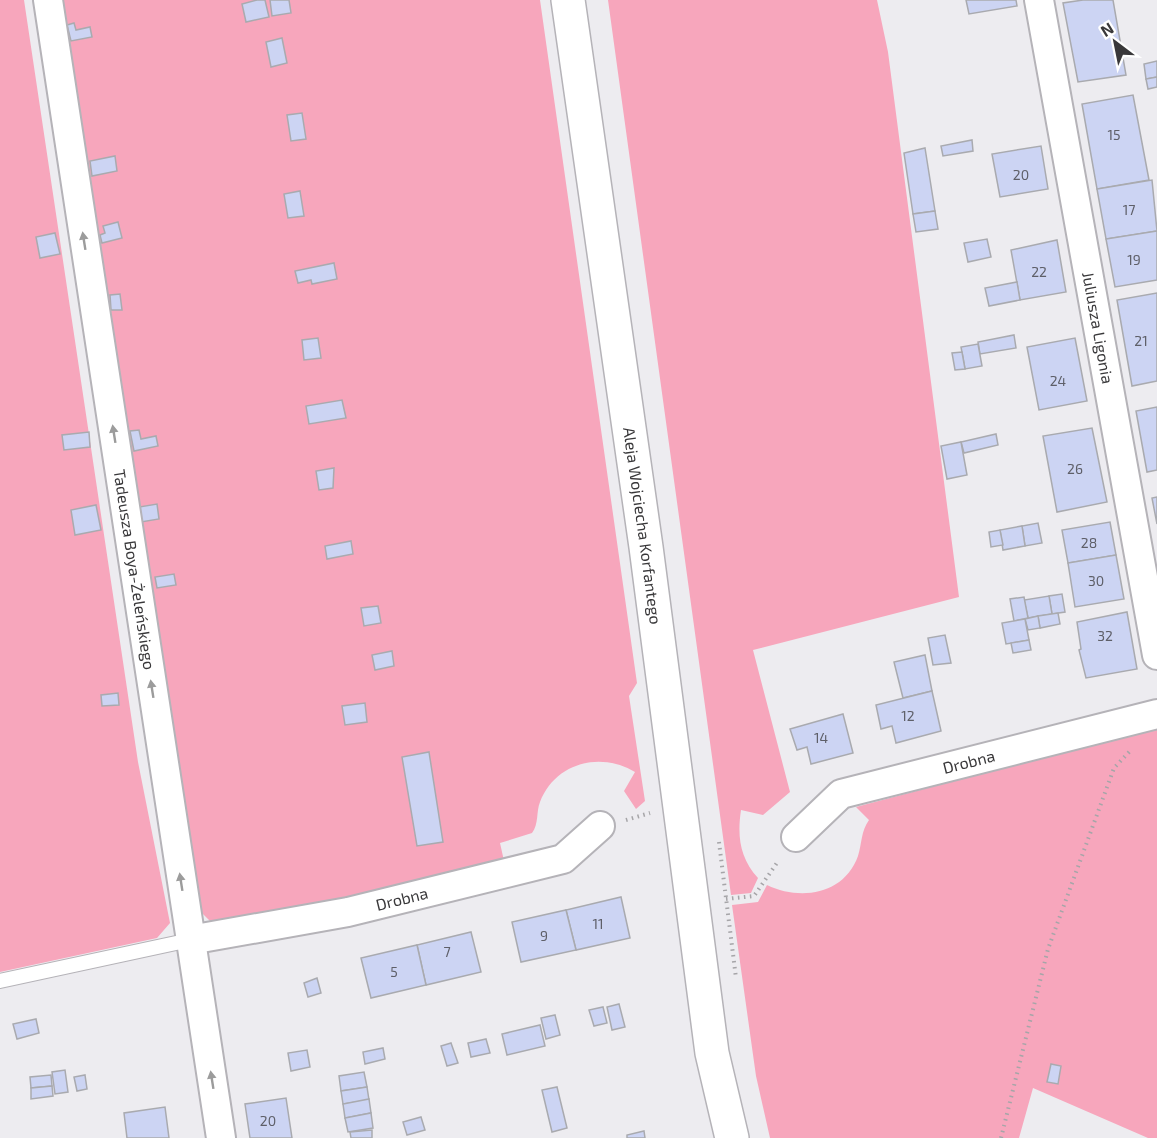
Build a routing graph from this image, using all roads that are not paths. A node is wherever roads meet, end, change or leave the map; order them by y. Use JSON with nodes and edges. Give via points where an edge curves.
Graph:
{"nodes":[{"id":1,"x":48,"y":0,"type":"edge"},
{"id":2,"x":568,"y":0,"type":"edge"},
{"id":3,"x":1039,"y":0,"type":"edge"},
{"id":4,"x":1157,"y":655,"type":"edge"},
{"id":5,"x":1157,"y":714,"type":"edge"},
{"id":6,"x":600,"y":826,"type":"road end"},
{"id":7,"x":796,"y":837,"type":"road end"},
{"id":8,"x":190,"y":940,"type":"junction"},
{"id":9,"x":0,"y":981,"type":"edge"},
{"id":10,"x":712,"y":1053,"type":"junction"},
{"id":11,"x":221,"y":1138,"type":"edge"},
{"id":12,"x":714,"y":1138,"type":"edge"},
{"id":13,"x":732,"y":1138,"type":"edge"}],
"edges":[{"from":8,"to":1,"type":"street","name":"Tadeusza Boya-Żeleńskiego","one_way":true},
{"from":2,"to":10,"type":"main road","name":"Aleja Wojciecha Korfantego","via":[[646,548]]},
{"from":3,"to":4,"type":"street","name":"Juliusza Ligonia"},
{"from":5,"to":7,"type":"street","name":"Drobna","via":[[841,794]]},
{"from":6,"to":8,"type":"street","name":"Drobna","via":[[564,860],[348,912]]},
{"from":8,"to":9,"type":"lane"},
{"from":11,"to":8,"type":"street","name":"Tadeusza Boya-Żeleńskiego","one_way":true},
{"from":10,"to":12,"type":"main road","name":"Aleja Wojciecha Korfantego"},
{"from":10,"to":13,"type":"main road","name":"Aleja Wojciecha Korfantego"}]}
